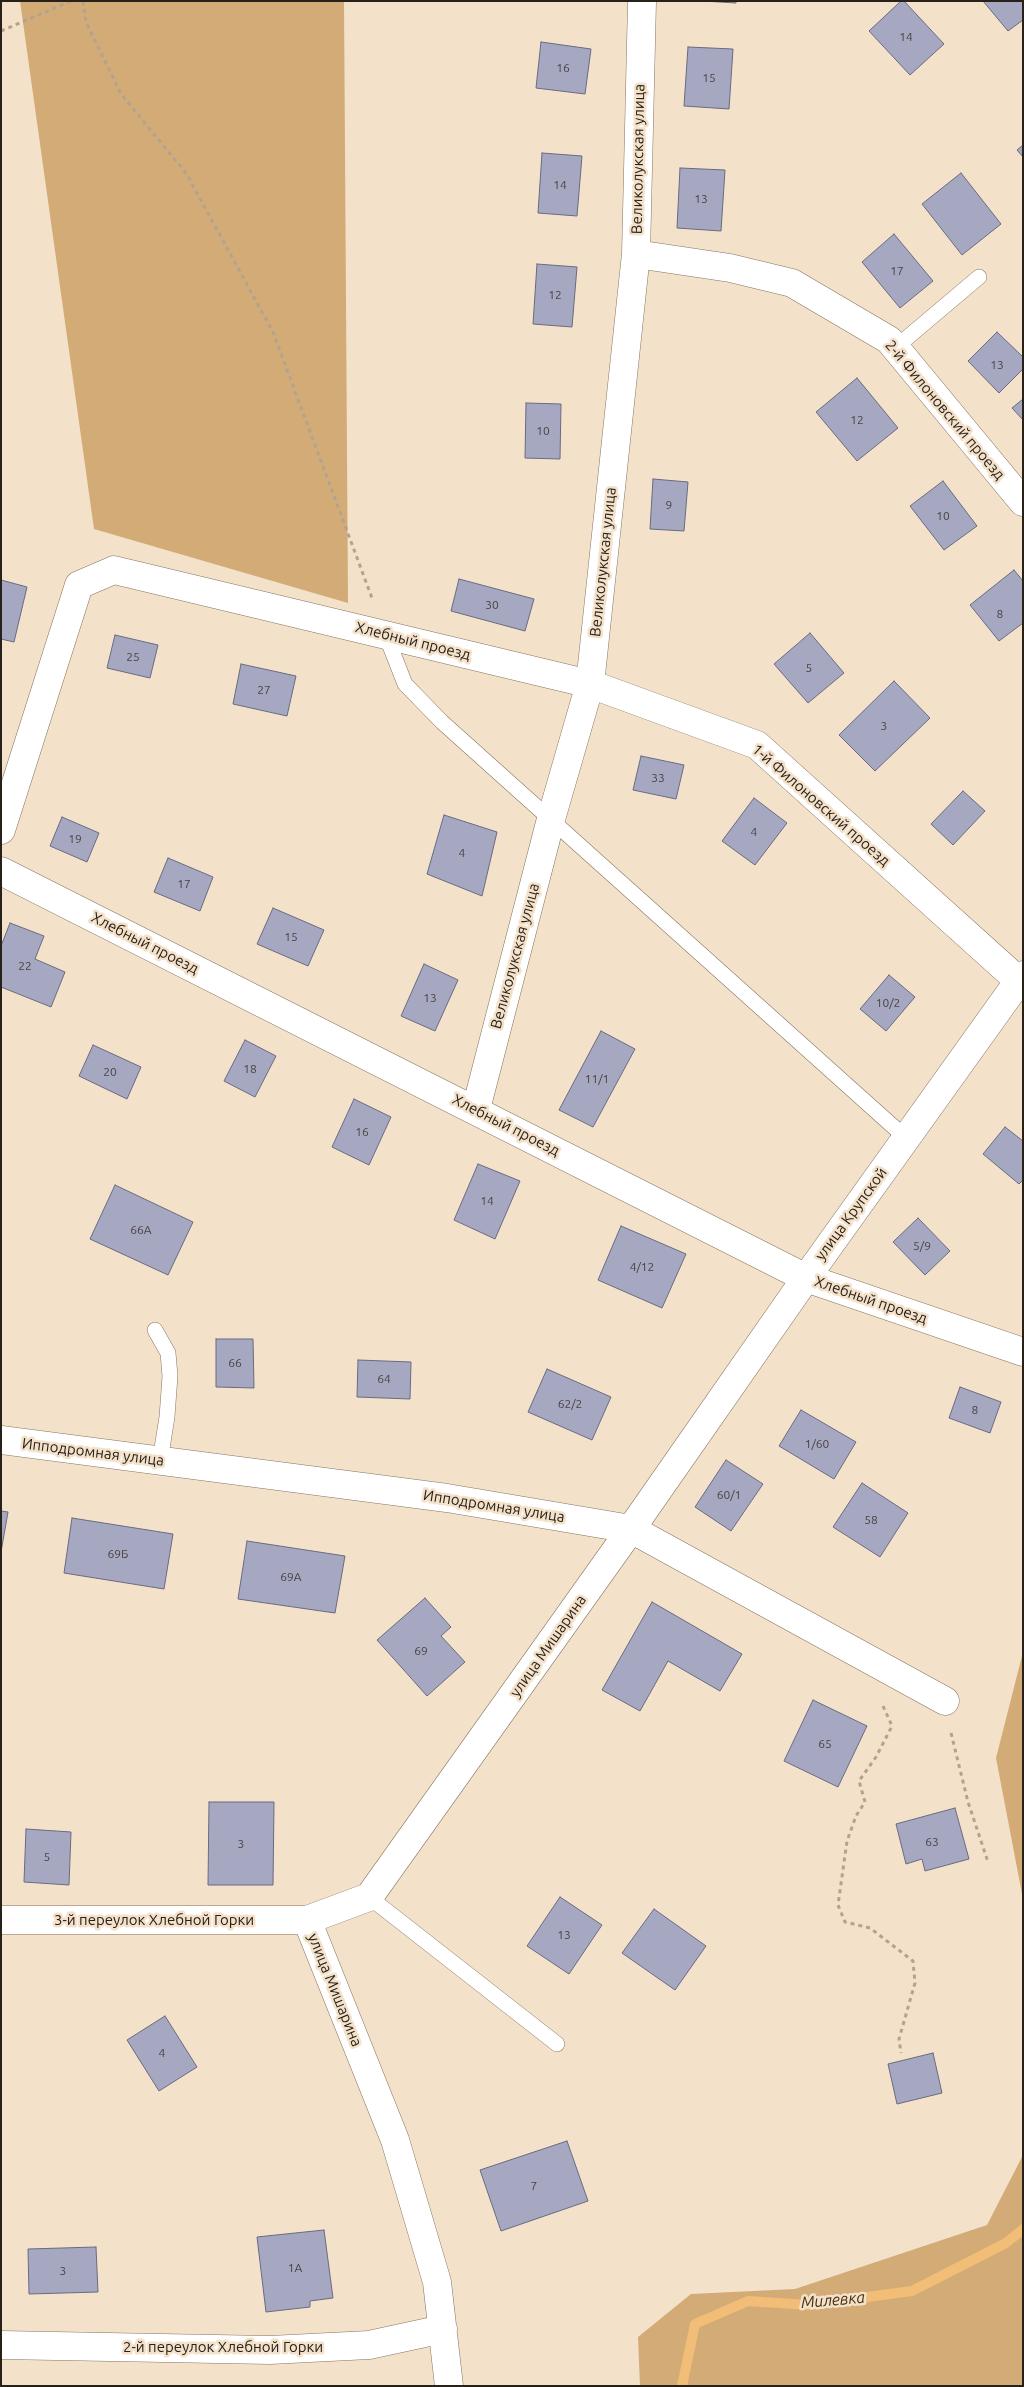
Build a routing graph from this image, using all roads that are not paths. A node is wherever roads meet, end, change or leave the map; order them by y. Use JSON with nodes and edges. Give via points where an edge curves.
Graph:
{"nodes":[{"id":1,"x":642,"y":1,"type":"edge"},
{"id":2,"x":636,"y":254,"type":"junction"},
{"id":3,"x":979,"y":277,"type":"dead end"},
{"id":4,"x":895,"y":348,"type":"junction"},
{"id":5,"x":1023,"y":502,"type":"edge"},
{"id":6,"x":385,"y":634,"type":"junction"},
{"id":7,"x":590,"y":684,"type":"junction"},
{"id":8,"x":550,"y":819,"type":"junction"},
{"id":9,"x":1,"y":830,"type":"edge"},
{"id":10,"x":1,"y":871,"type":"edge"},
{"id":11,"x":1021,"y":978,"type":"edge"},
{"id":12,"x":476,"y":1109,"type":"junction"},
{"id":13,"x":906,"y":1138,"type":"junction"},
{"id":14,"x":806,"y":1278,"type":"junction"},
{"id":15,"x":155,"y":1330,"type":"dead end"},
{"id":16,"x":1023,"y":1352,"type":"edge"},
{"id":17,"x":1,"y":1440,"type":"edge"},
{"id":18,"x":160,"y":1461,"type":"junction"},
{"id":19,"x":631,"y":1529,"type":"junction"},
{"id":20,"x":945,"y":1701,"type":"road end"},
{"id":21,"x":369,"y":1897,"type":"junction"},
{"id":22,"x":1,"y":1920,"type":"edge"},
{"id":23,"x":307,"y":1920,"type":"junction"},
{"id":24,"x":557,"y":2044,"type":"dead end"},
{"id":25,"x":443,"y":2329,"type":"junction"},
{"id":26,"x":1,"y":2345,"type":"edge"},
{"id":27,"x":449,"y":2386,"type":"edge"}],
"edges":[{"from":1,"to":2,"type":"street","name":"Великолукская улица"},
{"from":2,"to":4,"type":"street","name":"2-й Филоновский проезд","via":[[730,268],[792,283],[889,340]]},
{"from":2,"to":7,"type":"street","name":"Великолукская улица"},
{"from":3,"to":4,"type":"lane"},
{"from":4,"to":5,"type":"street","name":"2-й Филоновский проезд"},
{"from":6,"to":7,"type":"street","name":"Хлебный проезд"},
{"from":6,"to":8,"type":"lane","via":[[405,684],[442,722]]},
{"from":6,"to":9,"type":"street","name":"Хлебный проезд","via":[[114,570],[80,586]]},
{"from":7,"to":8,"type":"street","name":"Великолукская улица"},
{"from":7,"to":11,"type":"street","name":"1-й Филоновский проезд","via":[[757,745]]},
{"from":8,"to":12,"type":"street","name":"Великолукская улица"},
{"from":8,"to":13,"type":"lane"},
{"from":10,"to":12,"type":"street","name":"Хлебный проезд"},
{"from":11,"to":13,"type":"street","name":"улица Крупской"},
{"from":12,"to":14,"type":"street","name":"Хлебный проезд"},
{"from":13,"to":14,"type":"street","name":"улица Крупской"},
{"from":14,"to":16,"type":"street","name":"Хлебный проезд"},
{"from":14,"to":19,"type":"street","name":"улица Крупской"},
{"from":15,"to":18,"type":"lane","via":[[168,1353],[170,1376]]},
{"from":17,"to":18,"type":"street","name":"Ипподромная улица"},
{"from":18,"to":19,"type":"street","name":"Ипподромная улица","via":[[447,1498]]},
{"from":19,"to":20,"type":"street","name":"Ипподромная улица"},
{"from":19,"to":21,"type":"street","name":"улица Мишарина"},
{"from":21,"to":23,"type":"street","name":"улица Мишарина"},
{"from":21,"to":24,"type":"lane"},
{"from":22,"to":23,"type":"street","name":"3-й переулок Хлебной Горки"},
{"from":23,"to":25,"type":"street","name":"улица Мишарина","via":[[395,2140],[437,2282]]},
{"from":25,"to":26,"type":"street","name":"2-й переулок Хлебной Горки","via":[[369,2345],[270,2350]]},
{"from":25,"to":27,"type":"street","name":"улица Мишарина"}]}
